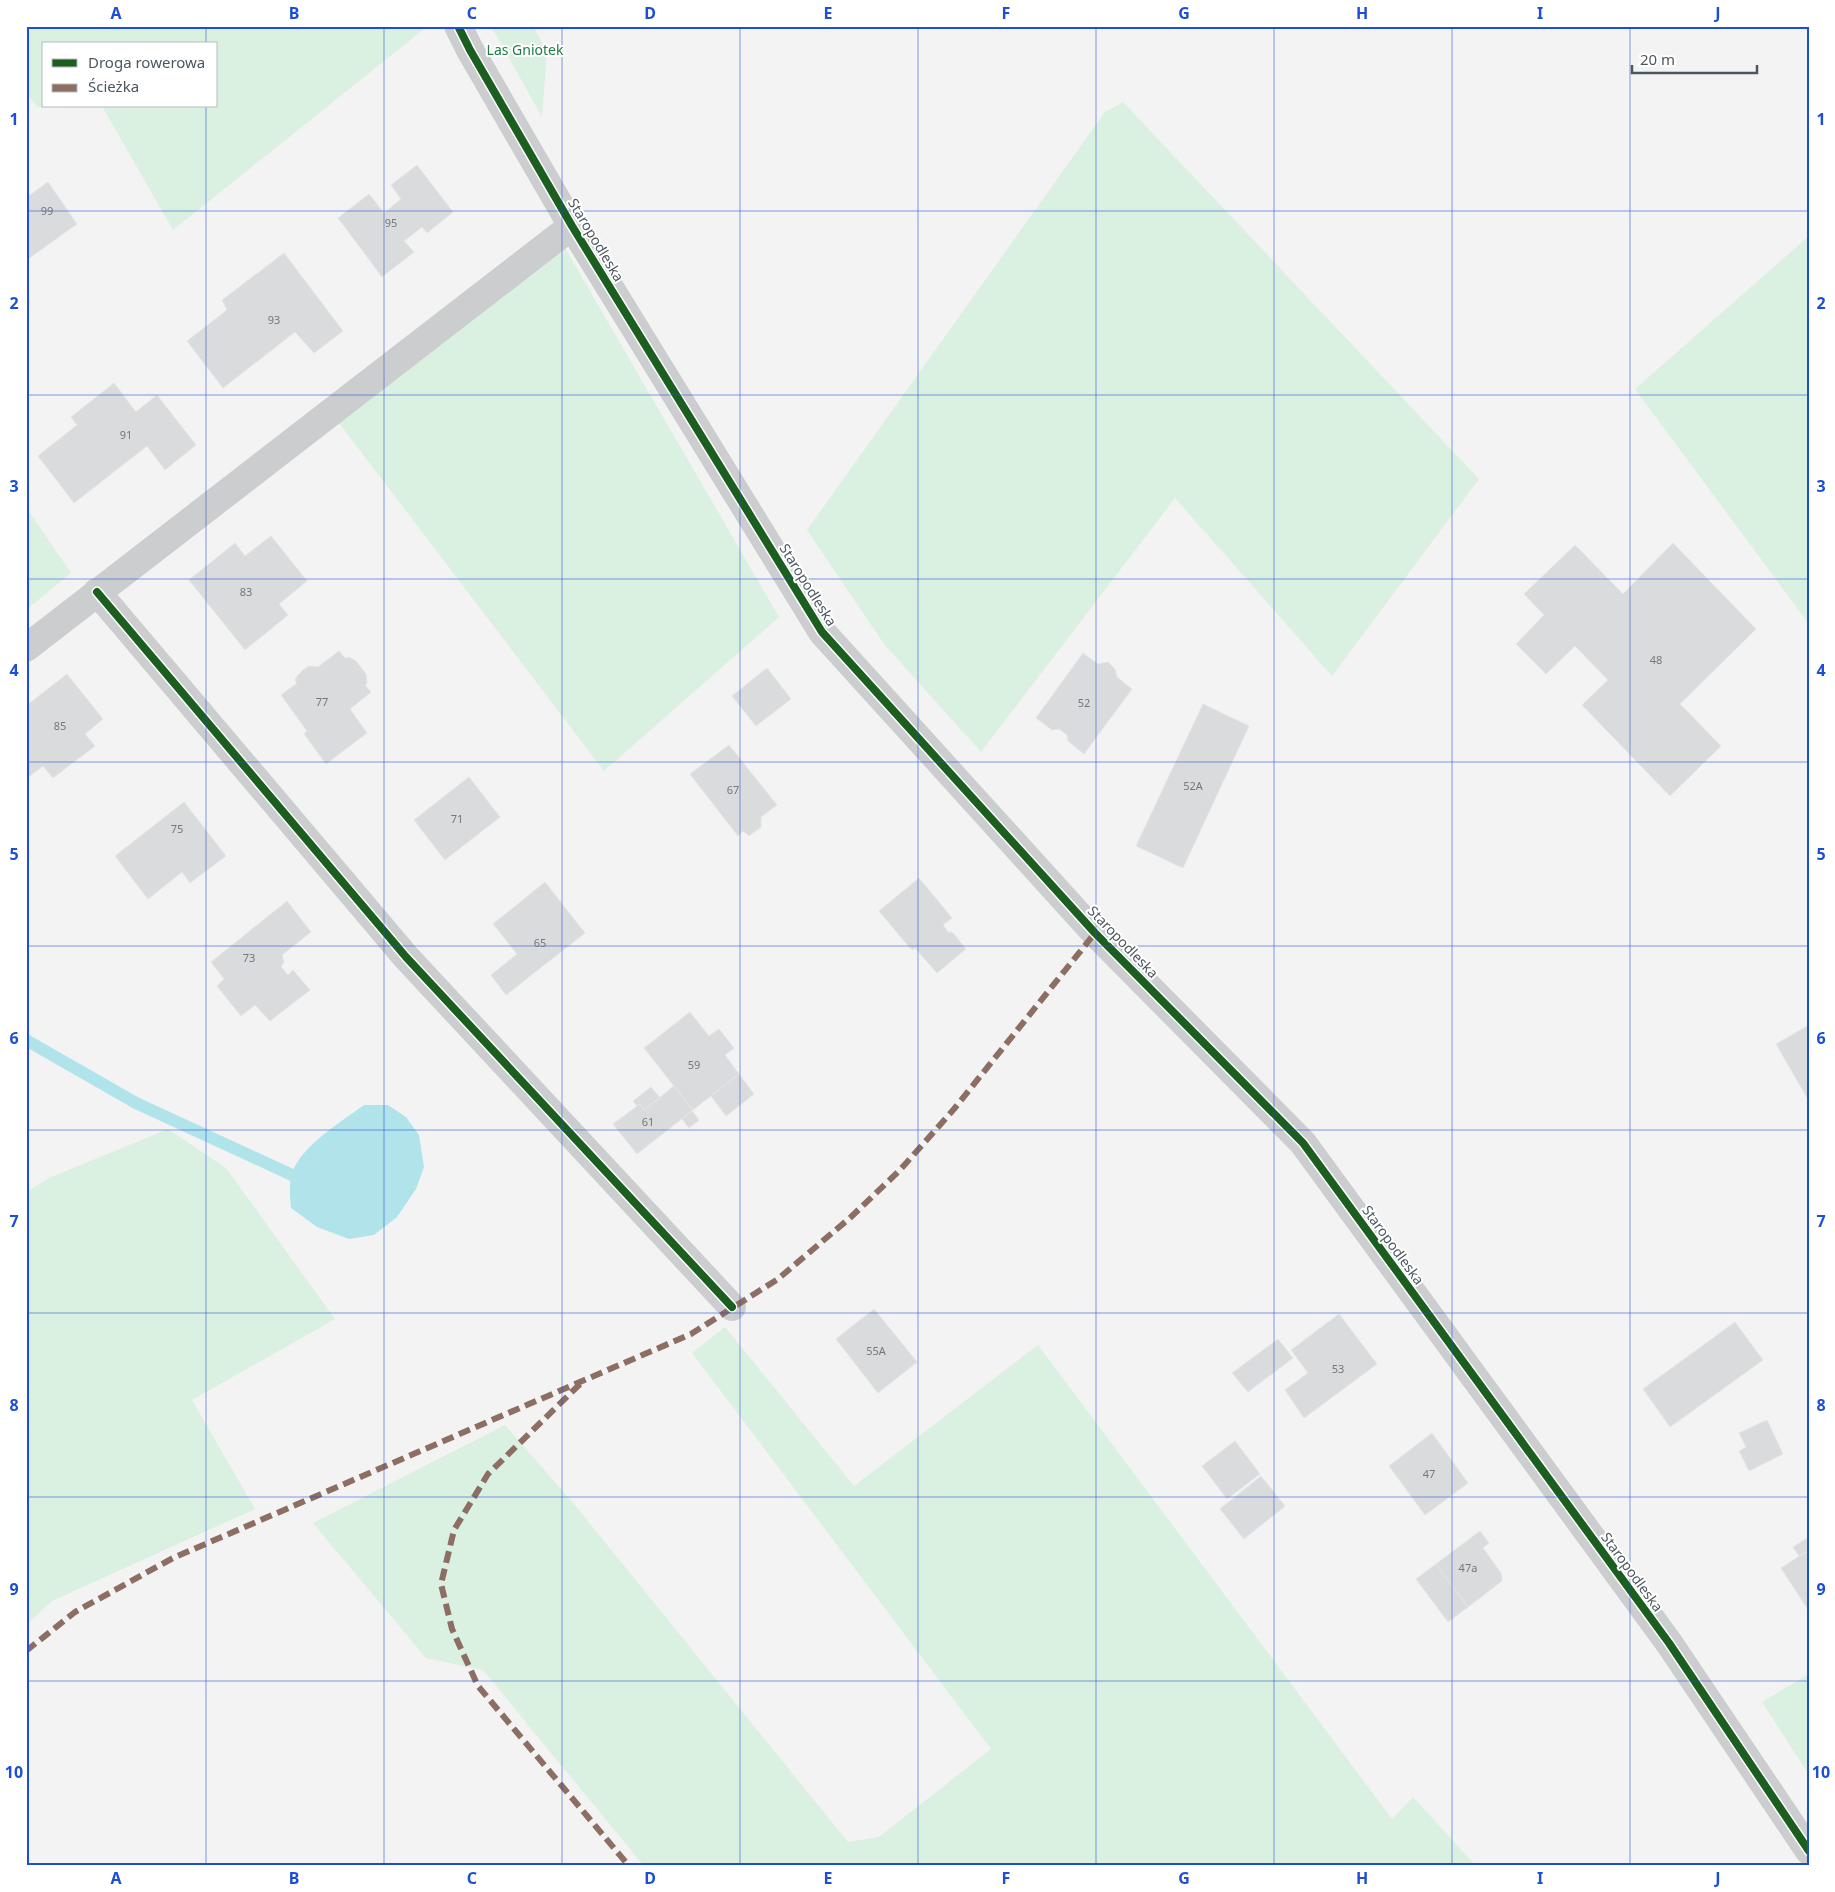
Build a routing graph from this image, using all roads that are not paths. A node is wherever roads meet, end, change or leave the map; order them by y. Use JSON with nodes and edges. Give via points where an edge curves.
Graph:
{"nodes":[{"id":1,"x":458,"y":26,"type":"edge"},
{"id":2,"x":572,"y":226,"type":"junction"},
{"id":3,"x":97,"y":592,"type":"junction"},
{"id":4,"x":26,"y":648,"type":"edge"},
{"id":5,"x":732,"y":1307,"type":"dead end"},
{"id":6,"x":1809,"y":1851,"type":"edge"}],
"edges":[{"from":1,"to":2,"type":"street","name":"Staropodleska"},
{"from":2,"to":3,"type":"street"},
{"from":2,"to":6,"type":"street","name":"Staropodleska","via":[[822,632],[1095,933],[1303,1143],[1669,1643]]},
{"from":3,"to":4,"type":"street"},
{"from":3,"to":5,"type":"street","via":[[406,957]]}]}
